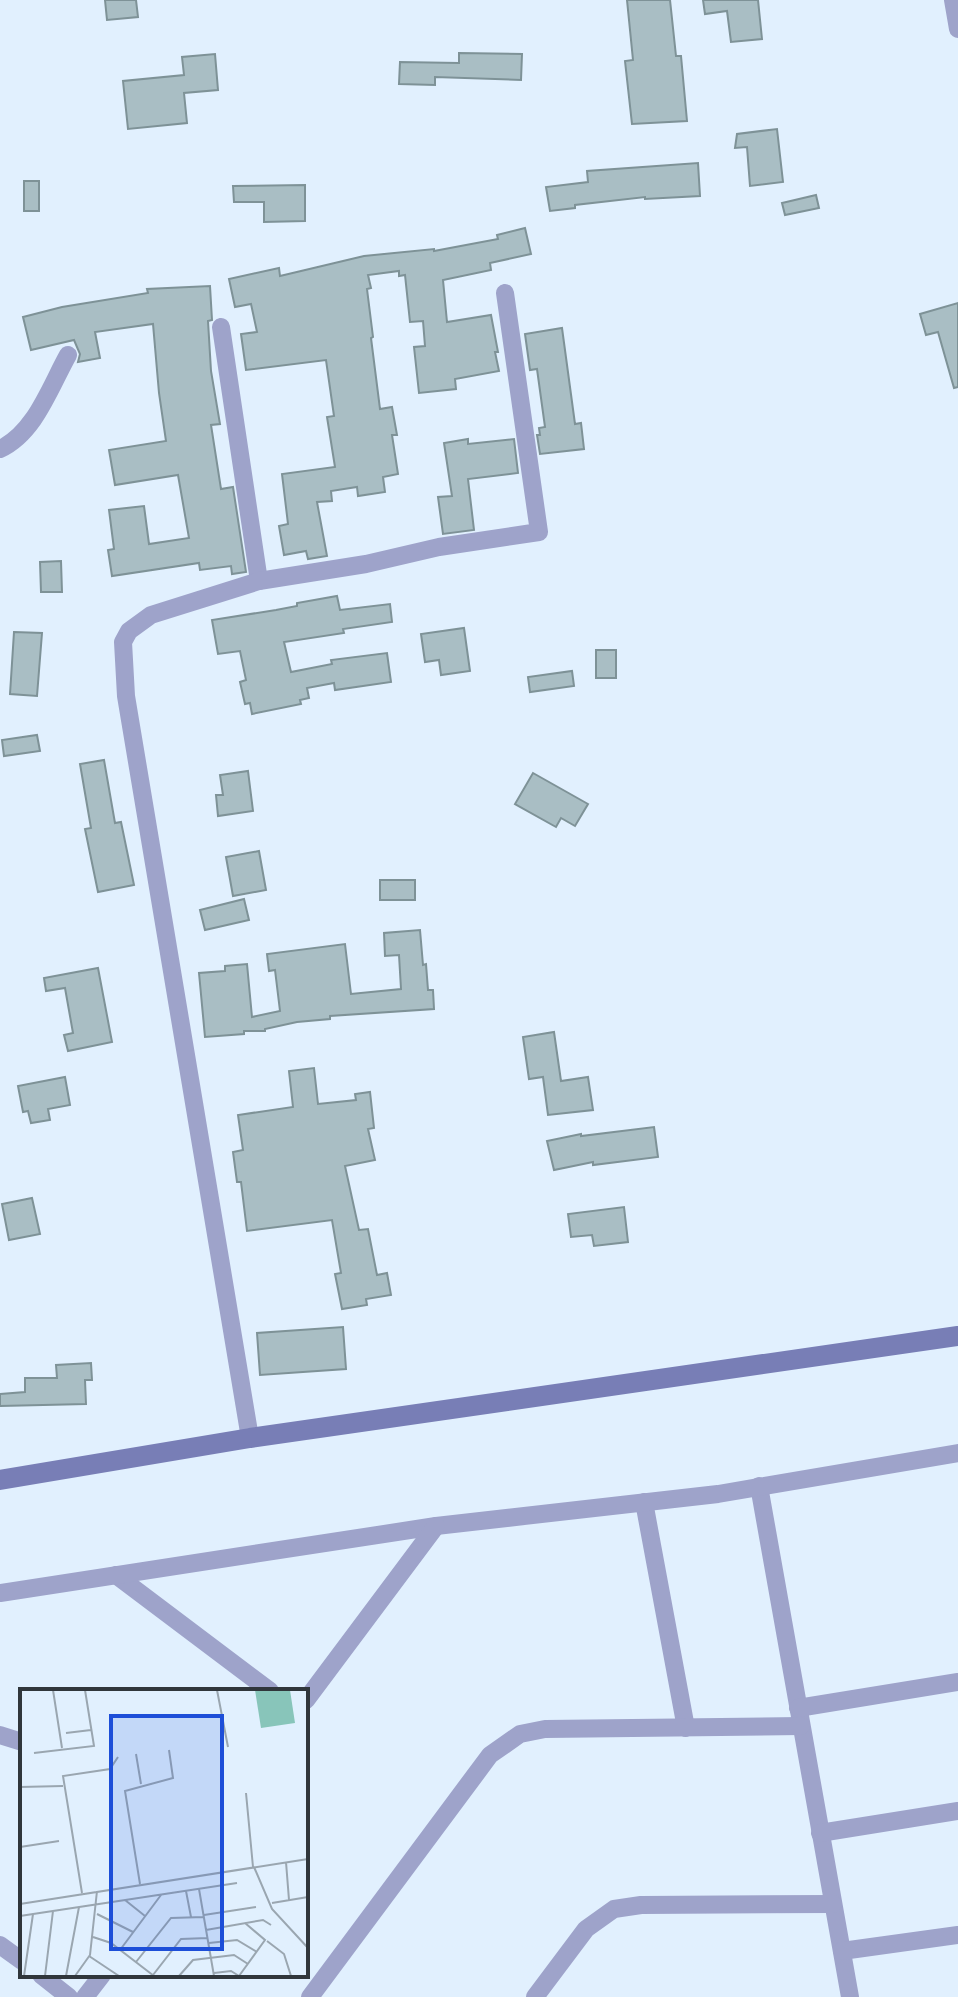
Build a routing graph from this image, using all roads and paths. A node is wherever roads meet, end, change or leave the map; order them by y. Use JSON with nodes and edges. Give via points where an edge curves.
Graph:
{"nodes":[{"id":1,"x":953,"y":0,"type":"edge"},
{"id":2,"x":958,"y":29,"type":"edge"},
{"id":3,"x":505,"y":293,"type":"dead end"},
{"id":4,"x":221,"y":327,"type":"dead end"},
{"id":5,"x":68,"y":355,"type":"dead end"},
{"id":6,"x":0,"y":449,"type":"edge"},
{"id":7,"x":259,"y":581,"type":"junction"},
{"id":8,"x":958,"y":1336,"type":"edge"},
{"id":9,"x":250,"y":1438,"type":"junction"},
{"id":10,"x":958,"y":1453,"type":"edge"},
{"id":11,"x":0,"y":1480,"type":"edge"},
{"id":12,"x":759,"y":1486,"type":"junction"},
{"id":13,"x":644,"y":1502,"type":"junction"},
{"id":14,"x":436,"y":1526,"type":"junction"},
{"id":15,"x":116,"y":1575,"type":"junction"},
{"id":16,"x":0,"y":1593,"type":"edge"},
{"id":17,"x":958,"y":1682,"type":"edge"},
{"id":18,"x":267,"y":1689,"type":"edge"},
{"id":19,"x":308,"y":1697,"type":"edge"},
{"id":20,"x":800,"y":1717,"type":"junction"},
{"id":21,"x":686,"y":1728,"type":"junction"},
{"id":22,"x":0,"y":1735,"type":"edge"},
{"id":23,"x":20,"y":1741,"type":"edge"},
{"id":24,"x":958,"y":1811,"type":"edge"},
{"id":25,"x":820,"y":1833,"type":"junction"},
{"id":26,"x":833,"y":1904,"type":"junction"},
{"id":27,"x":958,"y":1935,"type":"edge"},
{"id":28,"x":0,"y":1945,"type":"edge"},
{"id":29,"x":842,"y":1951,"type":"junction"},
{"id":30,"x":20,"y":1960,"type":"edge"},
{"id":31,"x":44,"y":1977,"type":"edge"},
{"id":32,"x":100,"y":1977,"type":"edge"},
{"id":33,"x":69,"y":1997,"type":"edge"},
{"id":34,"x":85,"y":1997,"type":"edge"},
{"id":35,"x":310,"y":1997,"type":"edge"},
{"id":36,"x":535,"y":1997,"type":"edge"},
{"id":37,"x":850,"y":1997,"type":"edge"}],
"edges":[{"from":1,"to":2,"type":"street"},
{"from":3,"to":7,"type":"street","via":[[539,532]]},
{"from":4,"to":7,"type":"street"},
{"from":5,"to":6,"type":"street","via":[[29,425],[15,442]]},
{"from":7,"to":9,"type":"street","via":[[151,615],[123,642],[126,696]]},
{"from":8,"to":9,"type":"street"},
{"from":9,"to":11,"type":"street"},
{"from":10,"to":12,"type":"street"},
{"from":12,"to":13,"type":"street"},
{"from":12,"to":20,"type":"street"},
{"from":13,"to":14,"type":"street"},
{"from":13,"to":21,"type":"street"},
{"from":14,"to":15,"type":"street"},
{"from":14,"to":19,"type":"street"},
{"from":15,"to":16,"type":"street"},
{"from":15,"to":18,"type":"street"},
{"from":17,"to":20,"type":"street"},
{"from":20,"to":21,"type":"street"},
{"from":20,"to":25,"type":"street"},
{"from":21,"to":35,"type":"street","via":[[545,1729],[520,1734],[490,1755]]},
{"from":22,"to":23,"type":"street"},
{"from":24,"to":25,"type":"street"},
{"from":25,"to":26,"type":"street"},
{"from":26,"to":29,"type":"street"},
{"from":26,"to":36,"type":"street","via":[[614,1909],[586,1929]]},
{"from":27,"to":29,"type":"street"},
{"from":28,"to":30,"type":"street"},
{"from":29,"to":37,"type":"street"},
{"from":31,"to":33,"type":"street"},
{"from":32,"to":34,"type":"street"}]}
